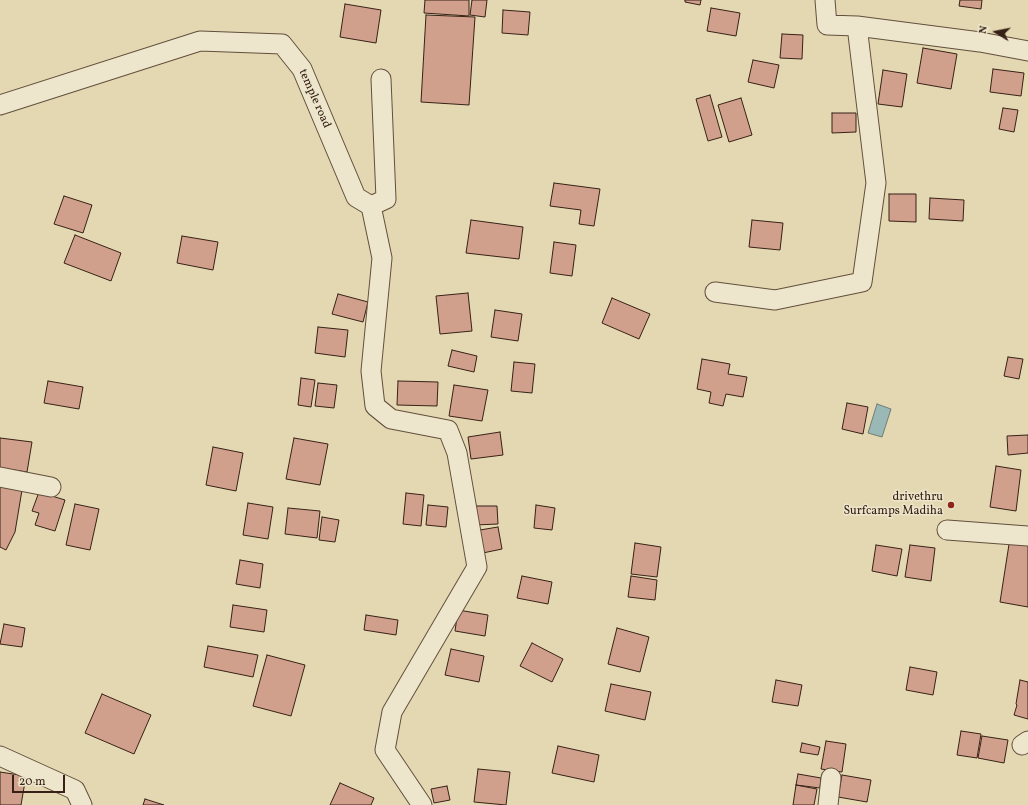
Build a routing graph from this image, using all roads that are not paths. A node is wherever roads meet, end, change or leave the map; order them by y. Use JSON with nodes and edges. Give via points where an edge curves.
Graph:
{"nodes":[{"id":1,"x":825,"y":0,"type":"edge"},
{"id":2,"x":857,"y":26,"type":"junction"},
{"id":3,"x":1028,"y":51,"type":"edge"},
{"id":4,"x":381,"y":79,"type":"dead end"},
{"id":5,"x":0,"y":104,"type":"edge"},
{"id":6,"x":371,"y":206,"type":"junction"},
{"id":7,"x":715,"y":292,"type":"dead end"},
{"id":8,"x":0,"y":477,"type":"edge"},
{"id":9,"x":51,"y":487,"type":"dead end"},
{"id":10,"x":947,"y":530,"type":"dead end"},
{"id":11,"x":1028,"y":536,"type":"edge"},
{"id":12,"x":0,"y":756,"type":"edge"},
{"id":13,"x":831,"y":778,"type":"dead end"},
{"id":14,"x":82,"y":805,"type":"edge"},
{"id":15,"x":422,"y":805,"type":"edge"},
{"id":16,"x":828,"y":805,"type":"edge"}],
"edges":[{"from":1,"to":2,"type":"street","via":[[827,25]]},
{"from":2,"to":3,"type":"street"},
{"from":2,"to":7,"type":"street","via":[[876,183],[862,282],[775,300]]},
{"from":4,"to":6,"type":"street","via":[[386,199]]},
{"from":5,"to":6,"type":"street","name":"temple road","via":[[200,41],[282,44],[302,69],[356,197]]},
{"from":6,"to":15,"type":"street","via":[[382,258],[371,371],[375,406],[391,418],[448,430],[457,453],[477,567],[392,712],[385,750]]},
{"from":8,"to":9,"type":"street"},
{"from":10,"to":11,"type":"street"},
{"from":12,"to":14,"type":"street","via":[[75,790]]},
{"from":13,"to":16,"type":"street"}]}
